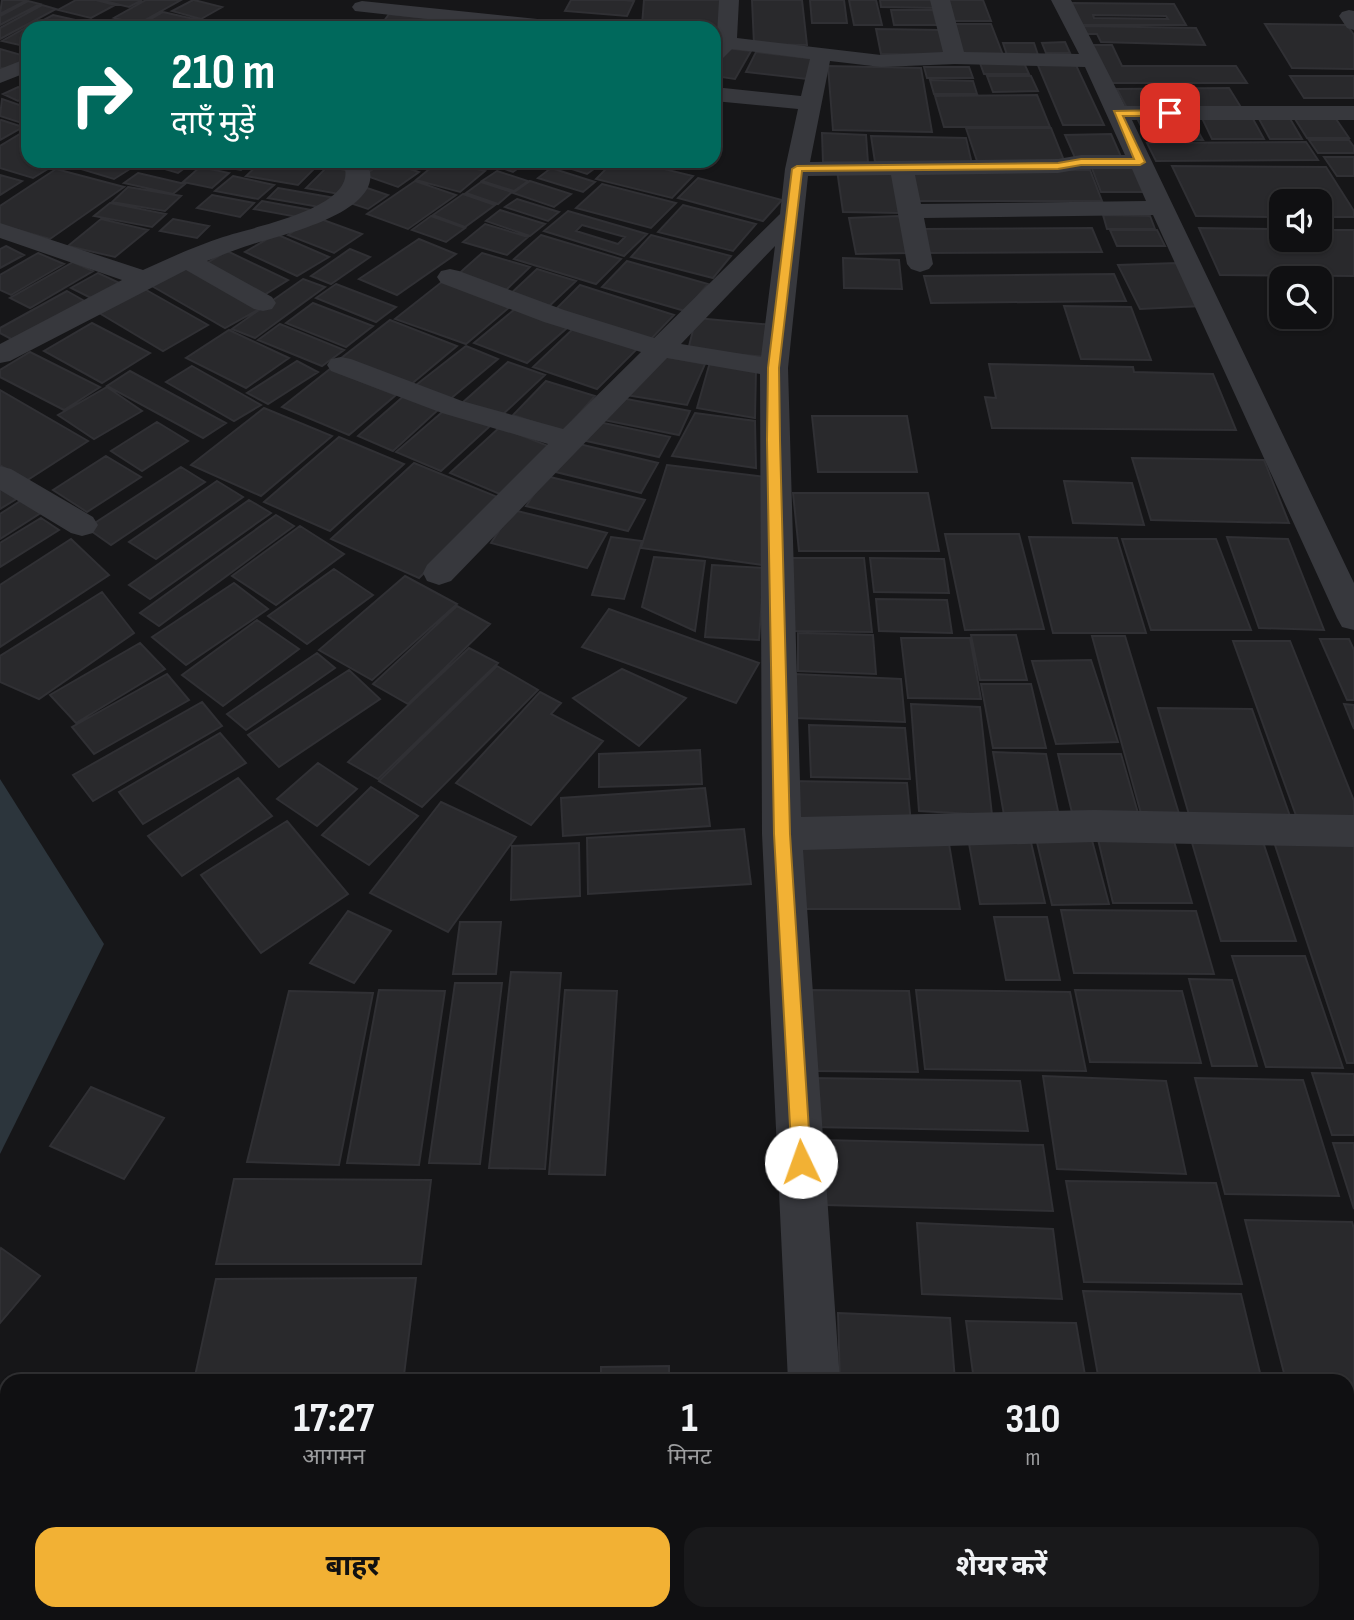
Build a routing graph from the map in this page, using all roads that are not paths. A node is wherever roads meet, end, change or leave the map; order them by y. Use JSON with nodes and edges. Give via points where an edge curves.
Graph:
{"nodes":[{"id":1,"x":729,"y":0,"type":"edge"},
{"id":2,"x":940,"y":0,"type":"edge"},
{"id":3,"x":1061,"y":0,"type":"edge"},
{"id":4,"x":364,"y":3,"type":"edge"},
{"id":5,"x":355,"y":21,"type":"edge"},
{"id":6,"x":510,"y":21,"type":"edge"},
{"id":7,"x":721,"y":33,"type":"edge"},
{"id":8,"x":721,"y":46,"type":"edge"},
{"id":9,"x":821,"y":54,"type":"junction"},
{"id":10,"x":21,"y":57,"type":"edge"},
{"id":11,"x":956,"y":58,"type":"junction"},
{"id":12,"x":1093,"y":61,"type":"junction"},
{"id":13,"x":0,"y":78,"type":"edge"},
{"id":14,"x":721,"y":95,"type":"edge"},
{"id":15,"x":811,"y":104,"type":"junction"},
{"id":16,"x":1117,"y":113,"type":"junction"},
{"id":17,"x":1354,"y":113,"type":"edge"},
{"id":18,"x":1140,"y":162,"type":"junction"},
{"id":19,"x":356,"y":168,"type":"edge"},
{"id":20,"x":902,"y":168,"type":"junction"},
{"id":21,"x":797,"y":169,"type":"junction"},
{"id":22,"x":1162,"y":208,"type":"junction"},
{"id":23,"x":910,"y":211,"type":"junction"},
{"id":24,"x":794,"y":213,"type":"junction"},
{"id":25,"x":0,"y":230,"type":"edge"},
{"id":26,"x":186,"y":260,"type":"junction"},
{"id":27,"x":920,"y":264,"type":"dead end"},
{"id":28,"x":450,"y":277,"type":"dead end"},
{"id":29,"x":143,"y":279,"type":"junction"},
{"id":30,"x":263,"y":303,"type":"dead end"},
{"id":31,"x":660,"y":349,"type":"junction"},
{"id":32,"x":0,"y":355,"type":"edge"},
{"id":33,"x":341,"y":365,"type":"dead end"},
{"id":34,"x":774,"y":368,"type":"junction"},
{"id":35,"x":570,"y":441,"type":"junction"},
{"id":36,"x":0,"y":476,"type":"edge"},
{"id":37,"x":82,"y":525,"type":"dead end"},
{"id":38,"x":439,"y":573,"type":"dead end"},
{"id":39,"x":1354,"y":618,"type":"edge"},
{"id":40,"x":1354,"y":831,"type":"edge"},
{"id":41,"x":782,"y":834,"type":"junction"},
{"id":42,"x":814,"y":1374,"type":"edge"}],
"edges":[{"from":1,"to":7,"type":"street"},
{"from":2,"to":11,"type":"street"},
{"from":3,"to":12,"type":"street"},
{"from":4,"to":5,"type":"street"},
{"from":4,"to":6,"type":"street"},
{"from":8,"to":9,"type":"street"},
{"from":9,"to":11,"type":"street","via":[[881,61]]},
{"from":9,"to":15,"type":"street"},
{"from":10,"to":13,"type":"street"},
{"from":11,"to":12,"type":"street"},
{"from":12,"to":16,"type":"street"},
{"from":14,"to":15,"type":"street"},
{"from":15,"to":21,"type":"street"},
{"from":16,"to":17,"type":"street"},
{"from":16,"to":18,"type":"street"},
{"from":18,"to":20,"type":"street"},
{"from":18,"to":22,"type":"street"},
{"from":19,"to":26,"type":"street","via":[[354,190],[339,204]]},
{"from":20,"to":21,"type":"street"},
{"from":20,"to":23,"type":"street"},
{"from":21,"to":24,"type":"street"},
{"from":22,"to":23,"type":"street"},
{"from":22,"to":39,"type":"street"},
{"from":23,"to":27,"type":"street"},
{"from":24,"to":31,"type":"street"},
{"from":24,"to":34,"type":"street"},
{"from":25,"to":29,"type":"street"},
{"from":26,"to":29,"type":"street"},
{"from":26,"to":30,"type":"street"},
{"from":28,"to":31,"type":"street"},
{"from":29,"to":32,"type":"street"},
{"from":31,"to":34,"type":"street"},
{"from":31,"to":35,"type":"street"},
{"from":33,"to":35,"type":"street","via":[[452,407]]},
{"from":34,"to":41,"type":"street"},
{"from":35,"to":38,"type":"street"},
{"from":36,"to":37,"type":"street"},
{"from":40,"to":41,"type":"street","via":[[1094,826]]},
{"from":41,"to":42,"type":"street"}]}
